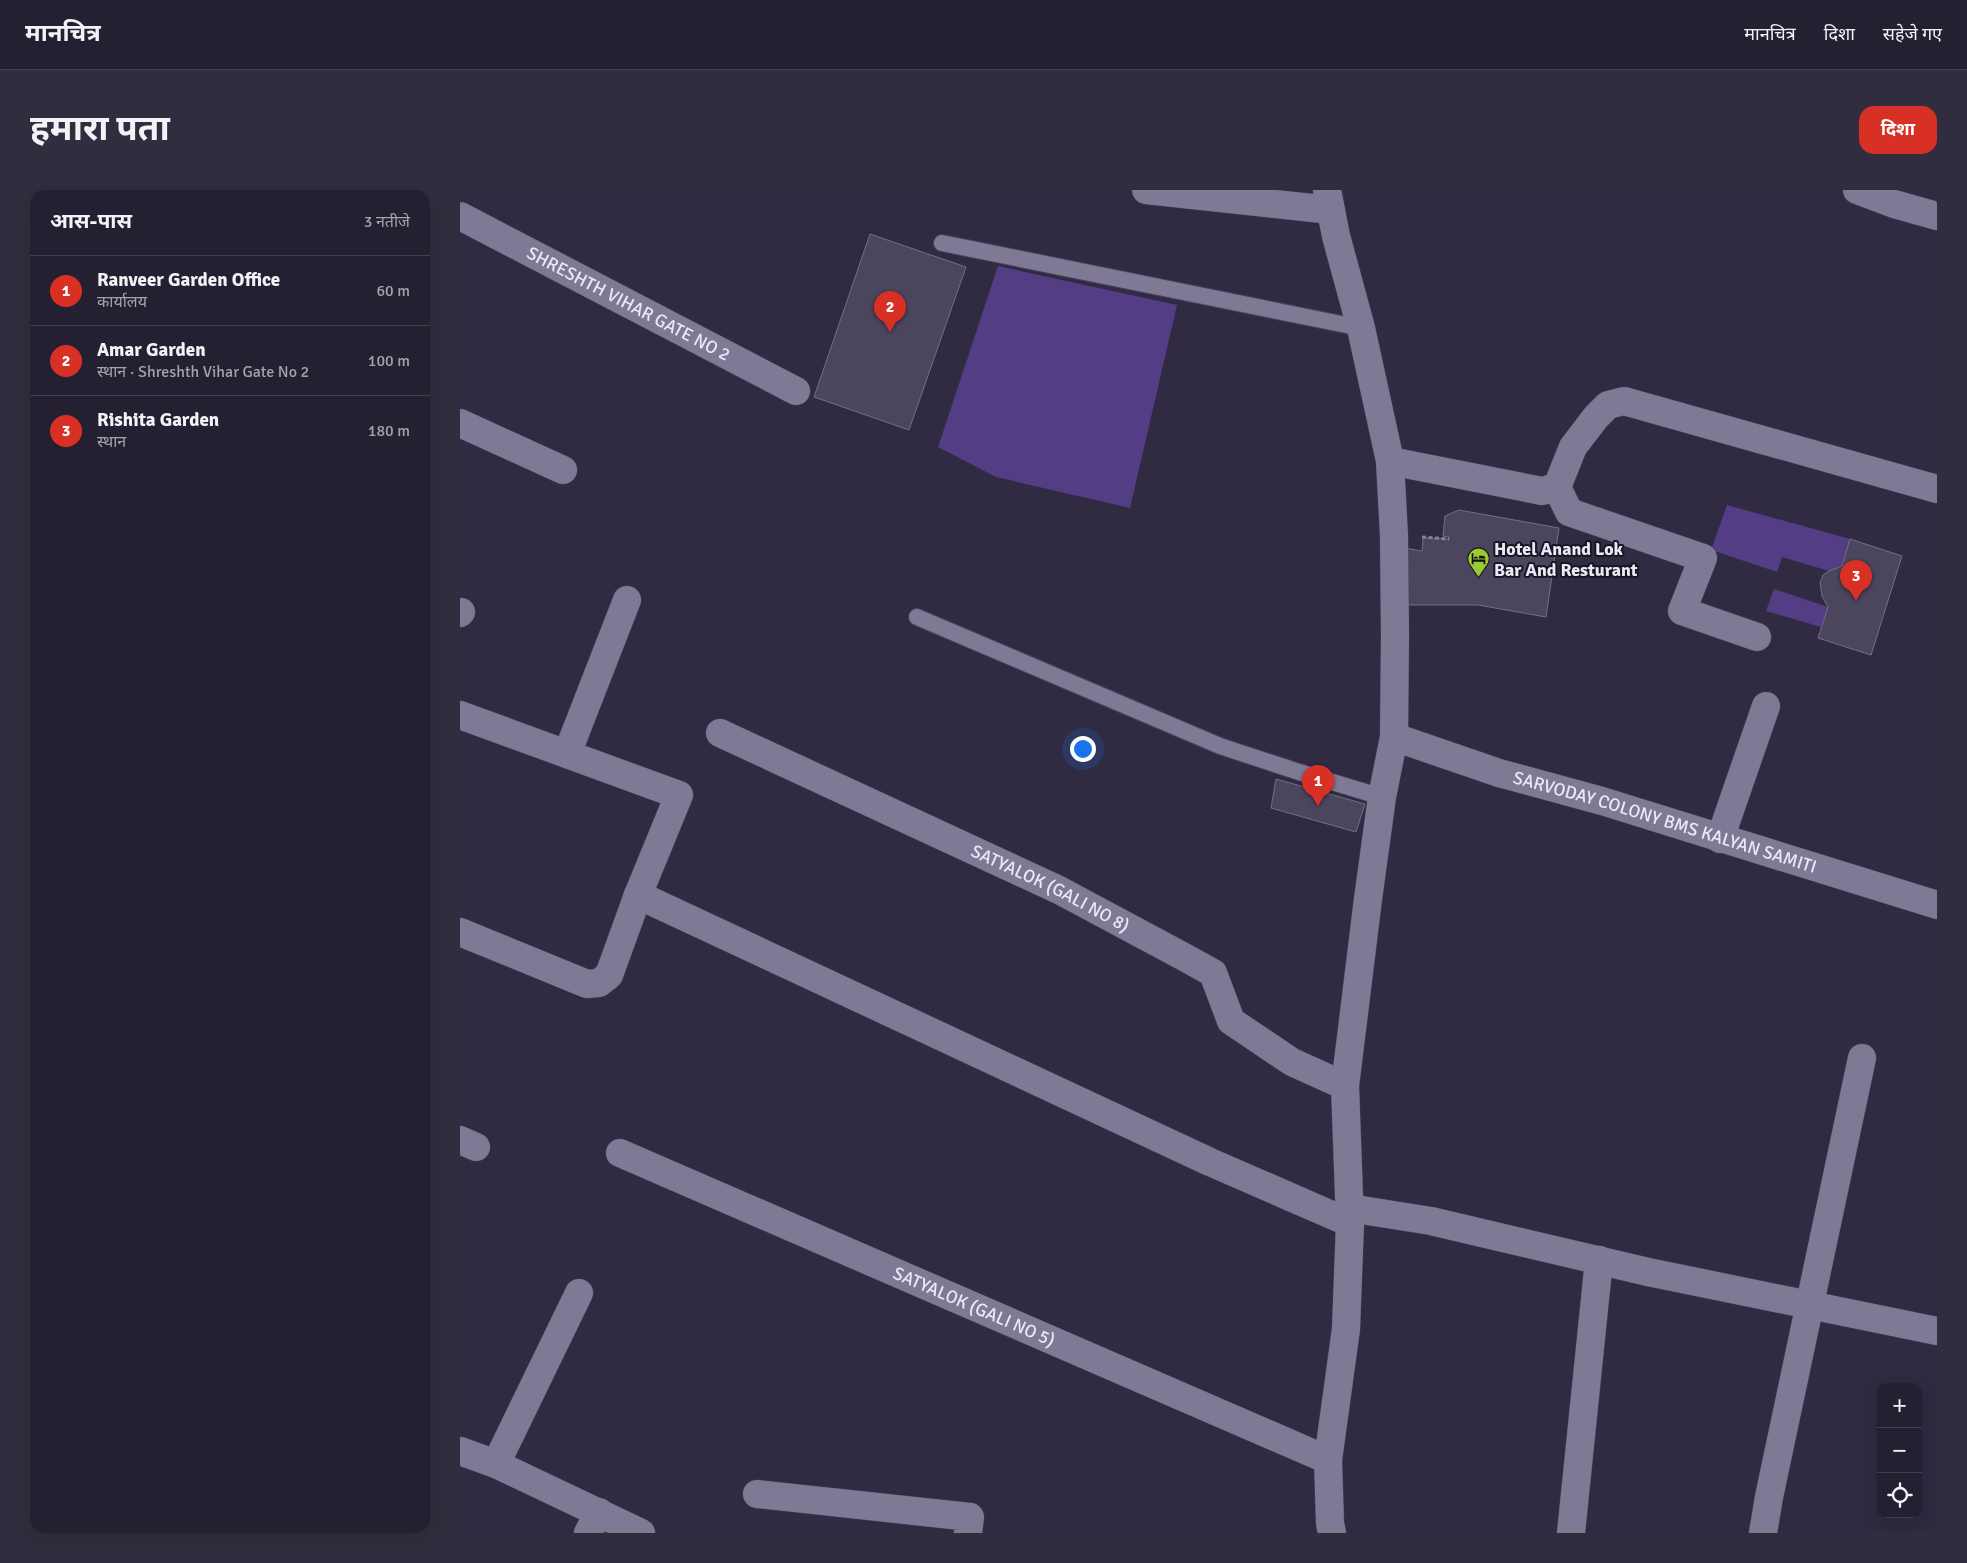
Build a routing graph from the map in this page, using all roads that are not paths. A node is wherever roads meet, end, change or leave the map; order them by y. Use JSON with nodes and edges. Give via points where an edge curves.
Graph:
{"nodes":[{"id":1,"x":1146,"y":190,"type":"edge"},
{"id":2,"x":1857,"y":190,"type":"edge"},
{"id":3,"x":1329,"y":200,"type":"edge"},
{"id":4,"x":460,"y":216,"type":"edge"},
{"id":5,"x":1937,"y":216,"type":"edge"},
{"id":6,"x":942,"y":243,"type":"dead end"},
{"id":7,"x":1360,"y":328,"type":"junction"},
{"id":8,"x":796,"y":392,"type":"dead end"},
{"id":9,"x":460,"y":423,"type":"edge"},
{"id":10,"x":1390,"y":461,"type":"junction"},
{"id":11,"x":563,"y":470,"type":"dead end"},
{"id":12,"x":1557,"y":487,"type":"junction"},
{"id":13,"x":1937,"y":489,"type":"edge"},
{"id":14,"x":627,"y":600,"type":"dead end"},
{"id":15,"x":917,"y":617,"type":"dead end"},
{"id":16,"x":1757,"y":637,"type":"dead end"},
{"id":17,"x":1766,"y":706,"type":"dead end"},
{"id":18,"x":460,"y":715,"type":"edge"},
{"id":19,"x":720,"y":733,"type":"dead end"},
{"id":20,"x":1394,"y":737,"type":"junction"},
{"id":21,"x":568,"y":754,"type":"junction"},
{"id":22,"x":1382,"y":797,"type":"junction"},
{"id":23,"x":1720,"y":838,"type":"junction"},
{"id":24,"x":638,"y":895,"type":"junction"},
{"id":25,"x":1937,"y":905,"type":"edge"},
{"id":26,"x":460,"y":932,"type":"edge"},
{"id":27,"x":1862,"y":1058,"type":"dead end"},
{"id":28,"x":1345,"y":1086,"type":"junction"},
{"id":29,"x":620,"y":1153,"type":"dead end"},
{"id":30,"x":1350,"y":1215,"type":"junction"},
{"id":31,"x":1599,"y":1260,"type":"junction"},
{"id":32,"x":578,"y":1293,"type":"dead end"},
{"id":33,"x":1810,"y":1304,"type":"junction"},
{"id":34,"x":1937,"y":1331,"type":"edge"},
{"id":35,"x":460,"y":1451,"type":"edge"},
{"id":36,"x":1328,"y":1460,"type":"junction"},
{"id":37,"x":496,"y":1464,"type":"junction"},
{"id":38,"x":756,"y":1494,"type":"dead end"},
{"id":39,"x":593,"y":1522,"type":"edge"},
{"id":40,"x":969,"y":1525,"type":"edge"},
{"id":41,"x":641,"y":1533,"type":"edge"},
{"id":42,"x":1332,"y":1533,"type":"edge"},
{"id":43,"x":1571,"y":1533,"type":"edge"},
{"id":44,"x":1763,"y":1533,"type":"edge"}],
"edges":[{"from":1,"to":3,"type":"street"},
{"from":2,"to":5,"type":"street"},
{"from":3,"to":7,"type":"street"},
{"from":4,"to":8,"type":"street","name":"SHRESHTH VIHAR GATE NO 2"},
{"from":6,"to":7,"type":"lane"},
{"from":7,"to":10,"type":"street"},
{"from":9,"to":11,"type":"street"},
{"from":10,"to":12,"type":"street","via":[[1542,491]]},
{"from":10,"to":20,"type":"street","via":[[1394,536]]},
{"from":12,"to":13,"type":"street","via":[[1573,447],[1608,404],[1624,401]]},
{"from":12,"to":16,"type":"street","via":[[1569,512],[1702,558],[1682,611]]},
{"from":14,"to":21,"type":"street"},
{"from":15,"to":22,"type":"lane","via":[[1220,746]]},
{"from":17,"to":23,"type":"street"},
{"from":18,"to":21,"type":"street"},
{"from":19,"to":28,"type":"street","name":"SATYALOK (GALI NO 8)","via":[[1059,890],[1213,973],[1232,1020],[1292,1062]]},
{"from":20,"to":22,"type":"street"},
{"from":20,"to":23,"type":"street","name":"SARVODAY COLONY BMS KALYAN SAMITI","via":[[1499,773]]},
{"from":21,"to":24,"type":"street","via":[[680,795]]},
{"from":22,"to":28,"type":"street"},
{"from":23,"to":25,"type":"street","name":"SARVODAY COLONY BMS KALYAN SAMITI"},
{"from":24,"to":26,"type":"street","via":[[609,975],[599,983],[588,984]]},
{"from":24,"to":30,"type":"street","via":[[1201,1158]]},
{"from":27,"to":33,"type":"street"},
{"from":28,"to":30,"type":"street"},
{"from":29,"to":36,"type":"street","name":"SATYALOK (GALI NO 5)"},
{"from":30,"to":31,"type":"street","via":[[1431,1221]]},
{"from":30,"to":36,"type":"street","via":[[1346,1329]]},
{"from":31,"to":33,"type":"street"},
{"from":31,"to":43,"type":"street"},
{"from":32,"to":37,"type":"street"},
{"from":33,"to":34,"type":"street"},
{"from":33,"to":44,"type":"street"},
{"from":35,"to":37,"type":"street"},
{"from":36,"to":42,"type":"street"},
{"from":37,"to":39,"type":"street"},
{"from":38,"to":40,"type":"street"},
{"from":39,"to":41,"type":"street"}]}
